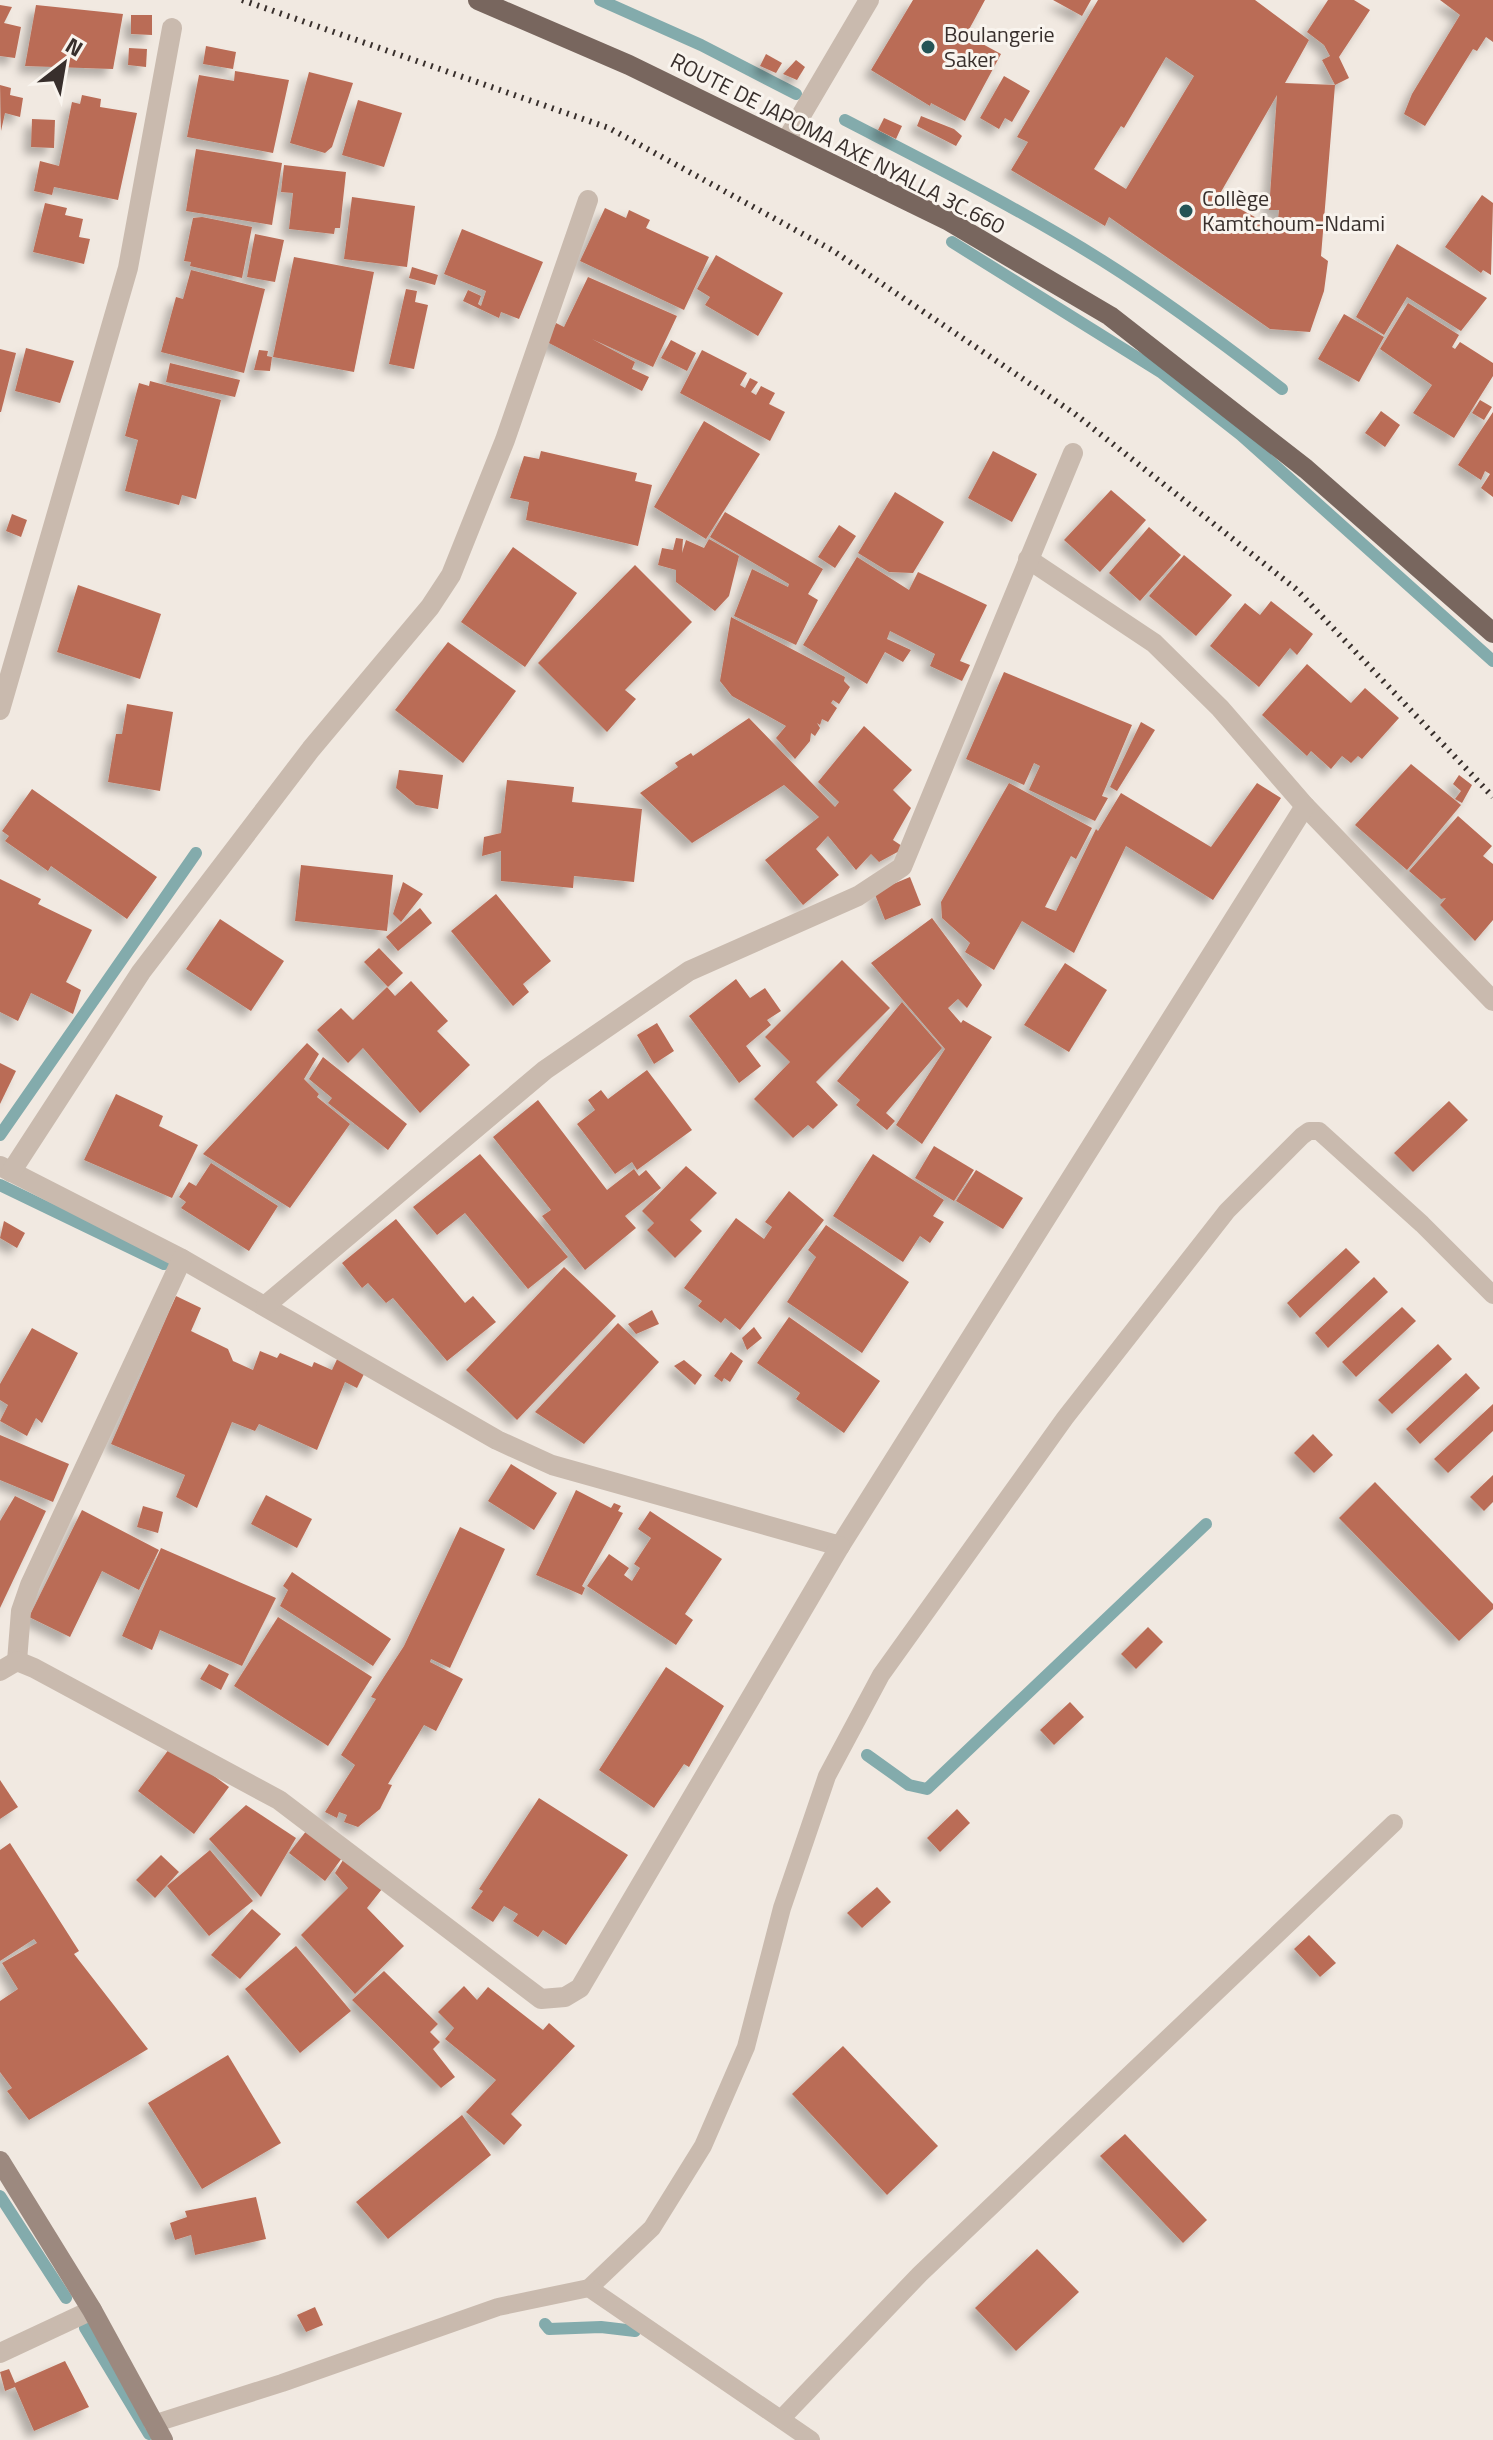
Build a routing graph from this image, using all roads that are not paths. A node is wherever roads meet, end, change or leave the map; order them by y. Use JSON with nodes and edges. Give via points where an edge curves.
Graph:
{"nodes":[{"id":1,"x":478,"y":0,"type":"edge"},
{"id":2,"x":869,"y":0,"type":"edge"},
{"id":3,"x":172,"y":28,"type":"dead end"},
{"id":4,"x":786,"y":141,"type":"junction"},
{"id":5,"x":588,"y":200,"type":"dead end"},
{"id":6,"x":1073,"y":453,"type":"dead end"},
{"id":7,"x":1028,"y":559,"type":"junction"},
{"id":8,"x":1493,"y":633,"type":"edge"},
{"id":9,"x":9,"y":641,"type":"edge"},
{"id":10,"x":0,"y":710,"type":"edge"},
{"id":11,"x":1305,"y":806,"type":"junction"},
{"id":12,"x":1493,"y":1001,"type":"edge"},
{"id":13,"x":6,"y":1169,"type":"edge"},
{"id":14,"x":182,"y":1259,"type":"junction"},
{"id":15,"x":1493,"y":1295,"type":"edge"},
{"id":16,"x":266,"y":1305,"type":"junction"},
{"id":17,"x":840,"y":1546,"type":"junction"},
{"id":18,"x":8,"y":1666,"type":"edge"},
{"id":19,"x":1394,"y":1823,"type":"dead end"},
{"id":20,"x":0,"y":2161,"type":"edge"},
{"id":21,"x":589,"y":2288,"type":"junction"},
{"id":22,"x":92,"y":2310,"type":"junction"},
{"id":23,"x":0,"y":2353,"type":"edge"},
{"id":24,"x":781,"y":2419,"type":"junction"},
{"id":25,"x":158,"y":2432,"type":"edge"},
{"id":26,"x":811,"y":2440,"type":"edge"}],
"edges":[{"from":1,"to":4,"type":"main road","name":"ROUTE DE JAPOMA AXE NYALLA 3C.660"},
{"from":2,"to":4,"type":"street"},
{"from":3,"to":9,"type":"street","via":[[128,268]]},
{"from":4,"to":8,"type":"main road","name":"ROUTE DE JAPOMA AXE NYALLA 3C.660","via":[[947,220],[1110,316],[1306,469]]},
{"from":5,"to":13,"type":"street","via":[[505,440],[451,575],[141,972]]},
{"from":6,"to":7,"type":"street"},
{"from":7,"to":11,"type":"street","via":[[1154,643],[1220,708]]},
{"from":7,"to":16,"type":"street","via":[[902,867],[858,896],[689,971],[545,1070]]},
{"from":9,"to":10,"type":"street"},
{"from":11,"to":12,"type":"street"},
{"from":11,"to":17,"type":"street"},
{"from":13,"to":14,"type":"street"},
{"from":14,"to":16,"type":"street"},
{"from":14,"to":18,"type":"street","via":[[30,1585]]},
{"from":15,"to":21,"type":"lane","via":[[1319,1131],[1302,1136],[1227,1211],[1065,1418],[881,1675],[827,1776],[782,1908],[746,2047],[703,2146],[652,2228]]},
{"from":16,"to":17,"type":"street","via":[[497,1440],[552,1465]]},
{"from":17,"to":18,"type":"street","via":[[580,1988],[565,1997],[541,1999],[279,1800]]},
{"from":19,"to":24,"type":"lane","via":[[920,2274]]},
{"from":20,"to":22,"type":"main road"},
{"from":21,"to":24,"type":"lane"},
{"from":21,"to":25,"type":"lane","via":[[498,2307]]},
{"from":22,"to":23,"type":"street"},
{"from":22,"to":25,"type":"main road"},
{"from":24,"to":26,"type":"lane"}]}
